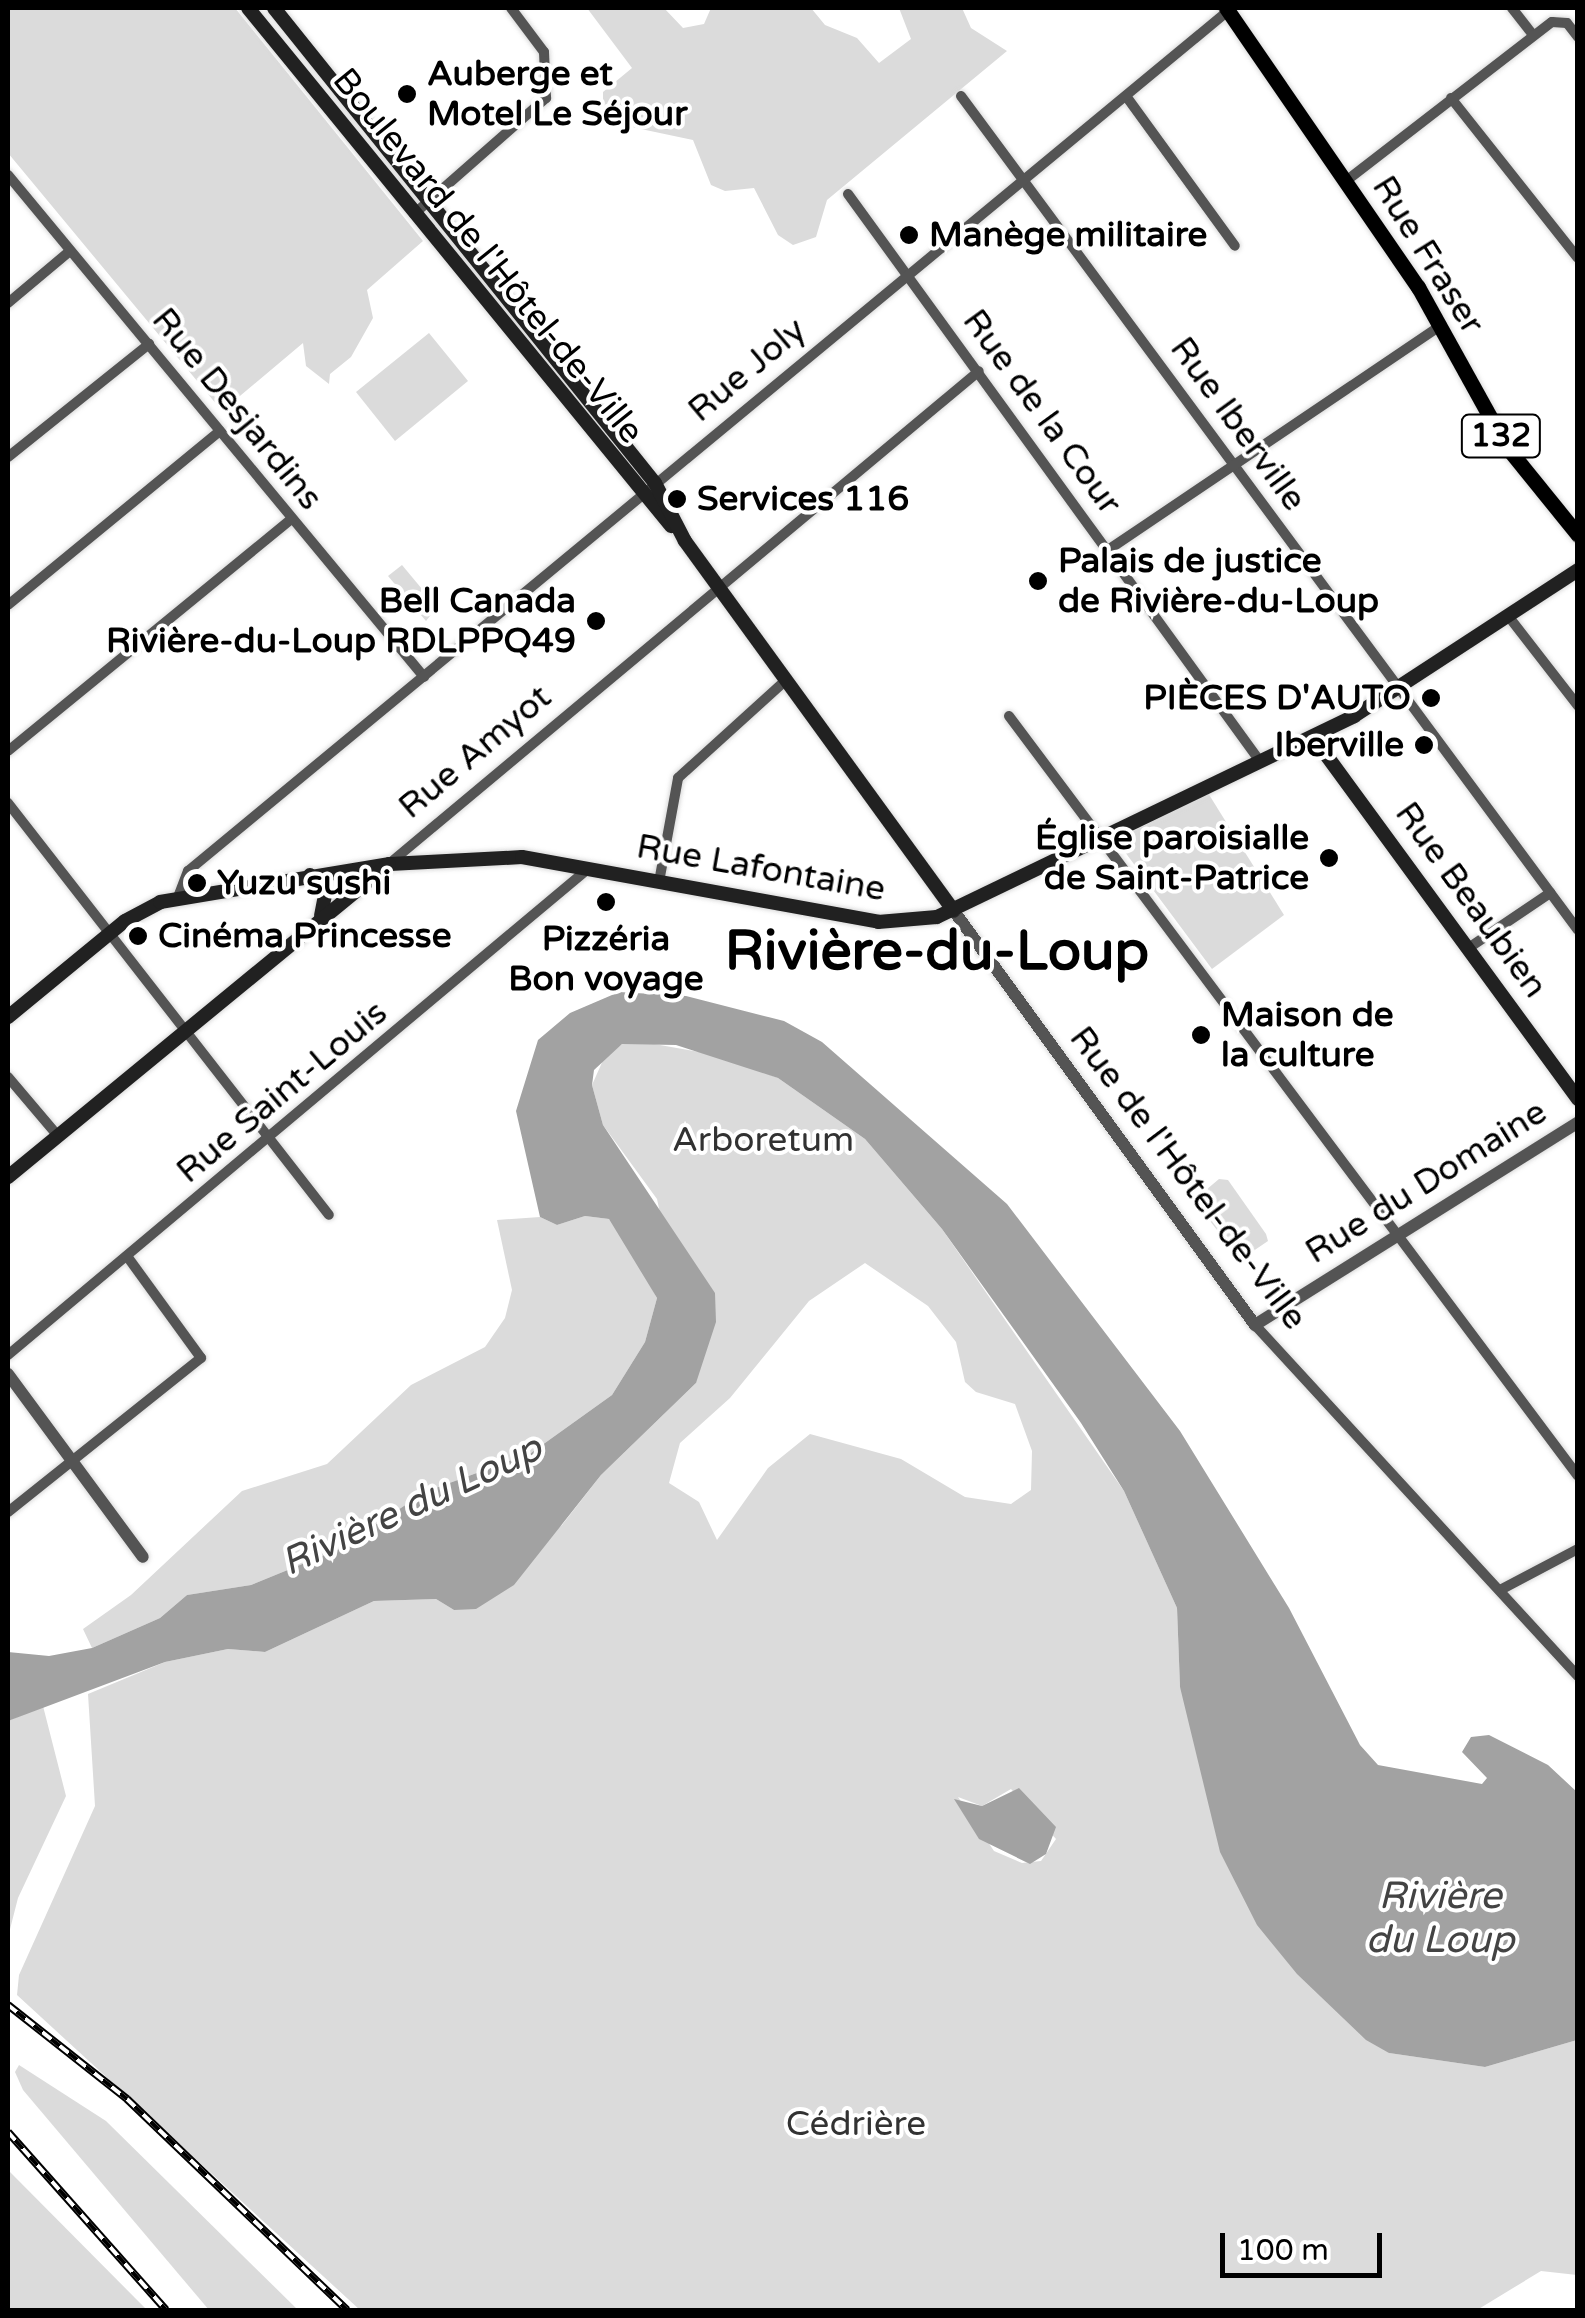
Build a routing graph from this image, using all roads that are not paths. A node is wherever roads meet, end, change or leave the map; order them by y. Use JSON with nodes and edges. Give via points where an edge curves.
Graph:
{"nodes":[{"id":1,"x":248,"y":8,"type":"edge"},
{"id":2,"x":274,"y":8,"type":"edge"},
{"id":3,"x":511,"y":8,"type":"edge"},
{"id":4,"x":1512,"y":8,"type":"edge"},
{"id":5,"x":1227,"y":9,"type":"edge"},
{"id":6,"x":1534,"y":35,"type":"junction"},
{"id":7,"x":1578,"y":37,"type":"edge"},
{"id":8,"x":960,"y":96,"type":"dead end"},
{"id":9,"x":1126,"y":96,"type":"junction"},
{"id":10,"x":1452,"y":98,"type":"junction"},
{"id":11,"x":8,"y":176,"type":"edge"},
{"id":12,"x":1025,"y":179,"type":"junction"},
{"id":13,"x":1346,"y":182,"type":"junction"},
{"id":14,"x":848,"y":194,"type":"dead end"},
{"id":15,"x":430,"y":202,"type":"junction"},
{"id":16,"x":414,"y":214,"type":"junction"},
{"id":17,"x":1235,"y":246,"type":"dead end"},
{"id":18,"x":70,"y":251,"type":"junction"},
{"id":19,"x":1578,"y":258,"type":"edge"},
{"id":20,"x":907,"y":272,"type":"junction"},
{"id":21,"x":8,"y":303,"type":"edge"},
{"id":22,"x":1441,"y":326,"type":"junction"},
{"id":23,"x":148,"y":344,"type":"junction"},
{"id":24,"x":979,"y":371,"type":"junction"},
{"id":25,"x":220,"y":431,"type":"junction"},
{"id":26,"x":8,"y":457,"type":"edge"},
{"id":27,"x":1233,"y":464,"type":"junction"},
{"id":28,"x":655,"y":483,"type":"junction"},
{"id":29,"x":642,"y":494,"type":"junction"},
{"id":30,"x":291,"y":518,"type":"junction"},
{"id":31,"x":1578,"y":534,"type":"edge"},
{"id":32,"x":685,"y":540,"type":"junction"},
{"id":33,"x":1108,"y":550,"type":"junction"},
{"id":34,"x":1578,"y":570,"type":"edge"},
{"id":35,"x":717,"y":587,"type":"junction"},
{"id":36,"x":8,"y":605,"type":"edge"},
{"id":37,"x":1508,"y":617,"type":"junction"},
{"id":38,"x":424,"y":676,"type":"junction"},
{"id":39,"x":785,"y":680,"type":"junction"},
{"id":40,"x":1400,"y":689,"type":"junction"},
{"id":41,"x":1578,"y":706,"type":"edge"},
{"id":42,"x":1009,"y":716,"type":"dead end"},
{"id":43,"x":1313,"y":737,"type":"junction"},
{"id":44,"x":8,"y":751,"type":"edge"},
{"id":45,"x":1258,"y":760,"type":"junction"},
{"id":46,"x":8,"y":803,"type":"edge"},
{"id":47,"x":1100,"y":836,"type":"junction"},
{"id":48,"x":390,"y":864,"type":"junction"},
{"id":49,"x":589,"y":868,"type":"junction"},
{"id":50,"x":310,"y":875,"type":"junction"},
{"id":51,"x":658,"y":882,"type":"junction"},
{"id":52,"x":1550,"y":893,"type":"junction"},
{"id":53,"x":178,"y":897,"type":"junction"},
{"id":54,"x":954,"y":911,"type":"junction"},
{"id":55,"x":321,"y":917,"type":"junction"},
{"id":56,"x":1578,"y":930,"type":"edge"},
{"id":57,"x":108,"y":934,"type":"junction"},
{"id":58,"x":1470,"y":947,"type":"junction"},
{"id":59,"x":8,"y":1016,"type":"edge"},
{"id":60,"x":183,"y":1030,"type":"junction"},
{"id":61,"x":8,"y":1077,"type":"edge"},
{"id":62,"x":1578,"y":1099,"type":"edge"},
{"id":63,"x":1578,"y":1122,"type":"edge"},
{"id":64,"x":58,"y":1136,"type":"junction"},
{"id":65,"x":268,"y":1139,"type":"junction"},
{"id":66,"x":8,"y":1177,"type":"edge"},
{"id":67,"x":329,"y":1215,"type":"dead end"},
{"id":68,"x":1399,"y":1237,"type":"junction"},
{"id":69,"x":127,"y":1256,"type":"junction"},
{"id":70,"x":1255,"y":1325,"type":"junction"},
{"id":71,"x":8,"y":1356,"type":"edge"},
{"id":72,"x":8,"y":1374,"type":"edge"},
{"id":73,"x":72,"y":1461,"type":"junction"},
{"id":74,"x":1578,"y":1476,"type":"edge"},
{"id":75,"x":8,"y":1512,"type":"edge"},
{"id":76,"x":1578,"y":1549,"type":"edge"},
{"id":77,"x":143,"y":1557,"type":"dead end"},
{"id":78,"x":1502,"y":1589,"type":"junction"},
{"id":79,"x":1578,"y":1676,"type":"edge"}],
"edges":[{"from":1,"to":16,"type":"main road","name":"Boulevard de l'Hôtel-de-Ville"},
{"from":2,"to":15,"type":"main road","name":"Boulevard de l'Hôtel-de-Ville"},
{"from":3,"to":15,"type":"street","via":[[547,59],[546,98]]},
{"from":4,"to":6,"type":"street"},
{"from":5,"to":9,"type":"street","name":"Rue Joly"},
{"from":5,"to":13,"type":"main road","name":"Rue Fraser","number":"132"},
{"from":6,"to":7,"type":"street","via":[[1558,21]]},
{"from":6,"to":10,"type":"street"},
{"from":8,"to":12,"type":"street","name":"Rue Iberville"},
{"from":9,"to":12,"type":"street","name":"Rue Joly"},
{"from":9,"to":17,"type":"street"},
{"from":10,"to":13,"type":"street"},
{"from":10,"to":19,"type":"street"},
{"from":11,"to":18,"type":"street","name":"Rue Desjardins"},
{"from":12,"to":20,"type":"street","name":"Rue Joly"},
{"from":12,"to":27,"type":"street","name":"Rue Iberville"},
{"from":13,"to":22,"type":"main road","name":"Rue Fraser","number":"132"},
{"from":14,"to":20,"type":"street","name":"Rue de la Cour"},
{"from":15,"to":16,"type":"street"},
{"from":15,"to":28,"type":"main road","name":"Boulevard de l'Hôtel-de-Ville"},
{"from":16,"to":29,"type":"main road","name":"Boulevard de l'Hôtel-de-Ville"},
{"from":18,"to":21,"type":"street"},
{"from":18,"to":23,"type":"street","name":"Rue Desjardins"},
{"from":20,"to":24,"type":"street","name":"Rue de la Cour"},
{"from":20,"to":28,"type":"street","name":"Rue Joly"},
{"from":22,"to":27,"type":"street"},
{"from":22,"to":31,"type":"main road","name":"Rue Fraser","number":"132","via":[[1506,446]]},
{"from":23,"to":25,"type":"street","name":"Rue Desjardins"},
{"from":23,"to":26,"type":"street"},
{"from":24,"to":33,"type":"street","name":"Rue de la Cour"},
{"from":24,"to":35,"type":"street","name":"Rue Amyot"},
{"from":25,"to":30,"type":"street","name":"Rue Desjardins"},
{"from":25,"to":36,"type":"street"},
{"from":27,"to":33,"type":"street"},
{"from":27,"to":40,"type":"street","name":"Rue Iberville"},
{"from":28,"to":29,"type":"street","name":"Rue Joly"},
{"from":28,"to":32,"type":"main road","name":"Boulevard de l'Hôtel-de-Ville"},
{"from":29,"to":32,"type":"main road","name":"Boulevard de l'Hôtel-de-Ville"},
{"from":29,"to":38,"type":"street","name":"Rue Joly"},
{"from":30,"to":38,"type":"street","name":"Rue Desjardins"},
{"from":30,"to":44,"type":"street"},
{"from":32,"to":35,"type":"main road","name":"Boulevard de l'Hôtel-de-Ville"},
{"from":33,"to":45,"type":"street","name":"Rue de la Cour"},
{"from":34,"to":37,"type":"main road","name":"Rue Lafontaine"},
{"from":35,"to":39,"type":"main road","name":"Rue de l'Hôtel-de-Ville"},
{"from":35,"to":48,"type":"street","name":"Rue Amyot"},
{"from":37,"to":40,"type":"main road","name":"Rue Lafontaine"},
{"from":37,"to":41,"type":"street"},
{"from":38,"to":53,"type":"street","name":"Rue Joly","via":[[180,879]]},
{"from":39,"to":51,"type":"street","via":[[678,778]]},
{"from":39,"to":54,"type":"main road","name":"Rue de l'Hôtel-de-Ville"},
{"from":40,"to":43,"type":"main road","name":"Rue Lafontaine"},
{"from":40,"to":52,"type":"street","name":"Rue Iberville"},
{"from":42,"to":47,"type":"street"},
{"from":43,"to":45,"type":"main road","name":"Rue Lafontaine"},
{"from":43,"to":58,"type":"main road","name":"Rue Beaubien"},
{"from":45,"to":47,"type":"main road","name":"Rue Lafontaine"},
{"from":46,"to":57,"type":"street"},
{"from":47,"to":54,"type":"main road","name":"Rue Lafontaine"},
{"from":47,"to":68,"type":"street"},
{"from":48,"to":49,"type":"main road","name":"Rue Lafontaine","via":[[505,856]]},
{"from":48,"to":50,"type":"main road","name":"Rue Lafontaine"},
{"from":48,"to":55,"type":"main road","name":"Rue Amyot"},
{"from":49,"to":51,"type":"main road","name":"Rue Lafontaine"},
{"from":49,"to":65,"type":"street","name":"Rue Saint-Louis"},
{"from":50,"to":53,"type":"main road","name":"Rue Lafontaine"},
{"from":50,"to":55,"type":"main road","via":[[326,890]]},
{"from":51,"to":54,"type":"main road","name":"Rue Lafontaine","via":[[878,922],[917,922]]},
{"from":52,"to":56,"type":"street","name":"Rue Iberville"},
{"from":52,"to":58,"type":"street"},
{"from":53,"to":57,"type":"main road","name":"Rue Lafontaine","via":[[144,909]]},
{"from":54,"to":70,"type":"street","name":"Rue de l'Hôtel-de-Ville"},
{"from":55,"to":60,"type":"main road","name":"Rue Amyot"},
{"from":57,"to":59,"type":"main road","name":"Rue Lafontaine"},
{"from":57,"to":60,"type":"street"},
{"from":58,"to":62,"type":"main road","name":"Rue Beaubien"},
{"from":60,"to":64,"type":"main road","name":"Rue Amyot"},
{"from":60,"to":65,"type":"street"},
{"from":61,"to":64,"type":"street"},
{"from":63,"to":68,"type":"street","name":"Rue du Domaine"},
{"from":64,"to":66,"type":"main road","name":"Rue Amyot"},
{"from":65,"to":67,"type":"street"},
{"from":65,"to":69,"type":"street","name":"Rue Saint-Louis"},
{"from":68,"to":70,"type":"street","name":"Rue du Domaine"},
{"from":68,"to":74,"type":"street"},
{"from":69,"to":71,"type":"street","name":"Rue Saint-Louis"},
{"from":69,"to":73,"type":"street","via":[[202,1356]]},
{"from":70,"to":78,"type":"street","name":"Rue de l'Hôtel-de-Ville"},
{"from":72,"to":73,"type":"street"},
{"from":73,"to":75,"type":"street"},
{"from":73,"to":77,"type":"street"},
{"from":76,"to":78,"type":"street"},
{"from":78,"to":79,"type":"street","name":"Rue de l'Hôtel-de-Ville"}]}
